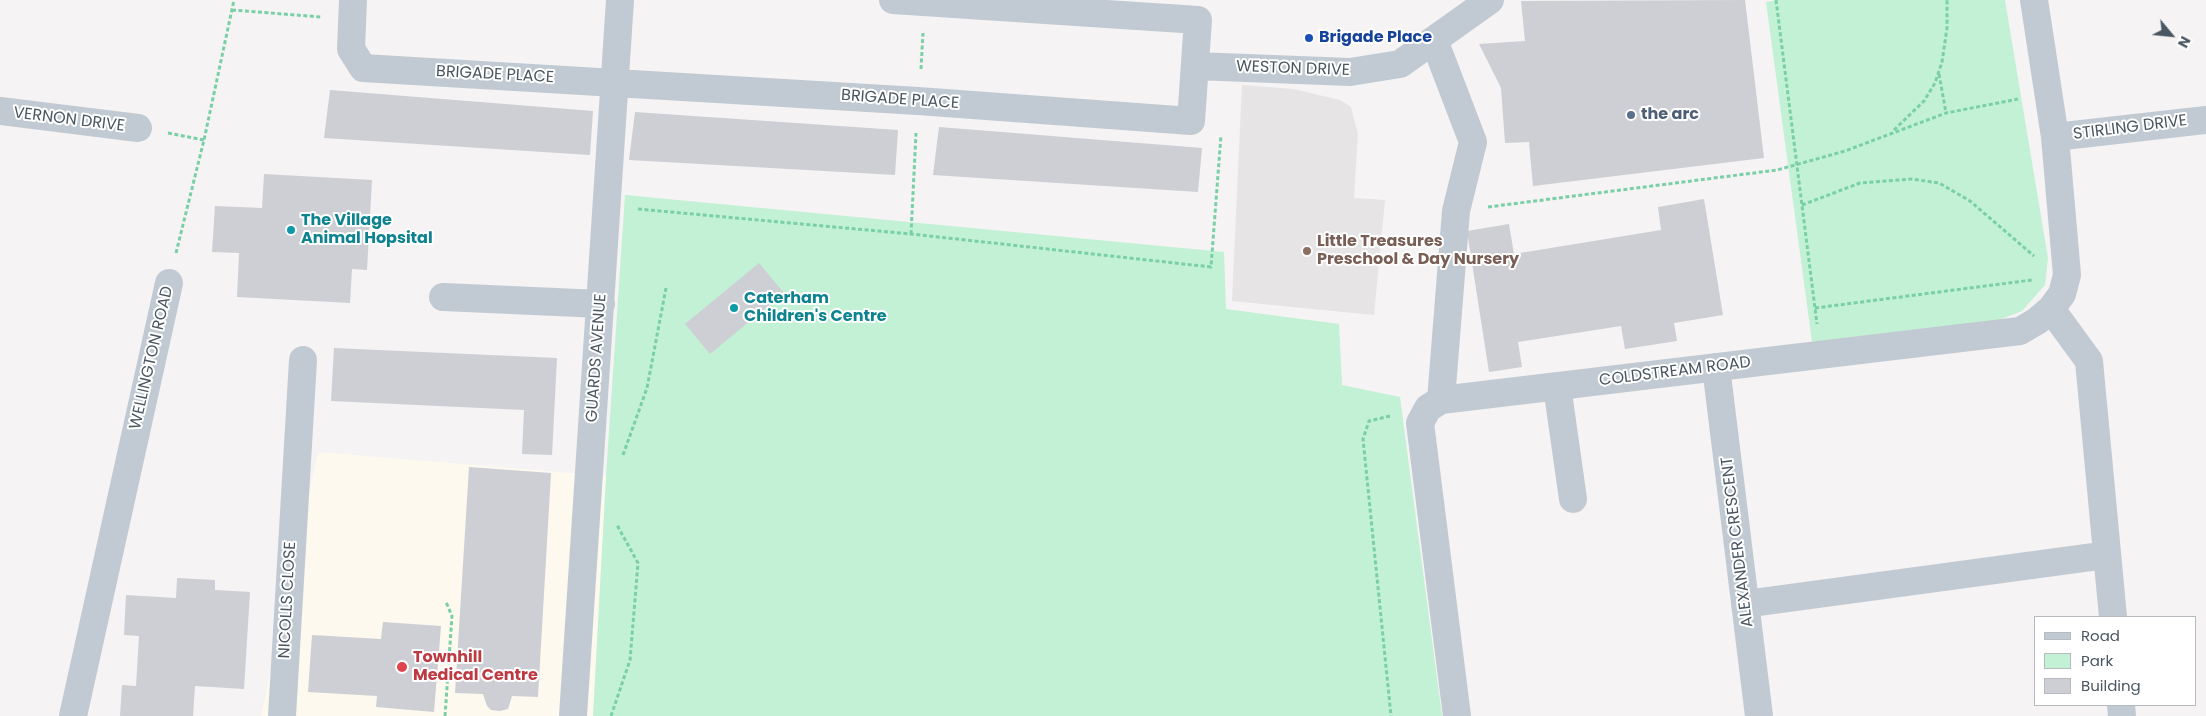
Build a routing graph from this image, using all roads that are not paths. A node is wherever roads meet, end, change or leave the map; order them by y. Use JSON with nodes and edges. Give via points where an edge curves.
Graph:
{"nodes":[{"id":1,"x":620,"y":0,"type":"edge"},
{"id":2,"x":893,"y":0,"type":"edge"},
{"id":3,"x":1490,"y":0,"type":"edge"},
{"id":4,"x":2034,"y":0,"type":"edge"},
{"id":5,"x":352,"y":10,"type":"edge"},
{"id":6,"x":1434,"y":40,"type":"junction"},
{"id":7,"x":1195,"y":66,"type":"junction"},
{"id":8,"x":615,"y":82,"type":"junction"},
{"id":9,"x":0,"y":112,"type":"edge"},
{"id":10,"x":2206,"y":120,"type":"edge"},
{"id":11,"x":138,"y":128,"type":"road end"},
{"id":12,"x":2055,"y":137,"type":"junction"},
{"id":13,"x":169,"y":283,"type":"road end"},
{"id":14,"x":443,"y":297,"type":"dead end"},
{"id":15,"x":601,"y":304,"type":"junction"},
{"id":16,"x":2051,"y":309,"type":"junction"},
{"id":17,"x":303,"y":360,"type":"dead end"},
{"id":18,"x":1716,"y":367,"type":"junction"},
{"id":19,"x":1557,"y":386,"type":"junction"},
{"id":20,"x":1434,"y":404,"type":"junction"},
{"id":21,"x":1574,"y":499,"type":"dead end"},
{"id":22,"x":2107,"y":555,"type":"junction"},
{"id":23,"x":1745,"y":604,"type":"junction"},
{"id":24,"x":2113,"y":616,"type":"edge"},
{"id":25,"x":73,"y":716,"type":"edge"},
{"id":26,"x":282,"y":716,"type":"edge"},
{"id":27,"x":573,"y":716,"type":"edge"},
{"id":28,"x":1457,"y":716,"type":"edge"},
{"id":29,"x":1759,"y":716,"type":"edge"}],
"edges":[{"from":1,"to":8,"type":"street","name":"GUARDS AVENUE"},
{"from":2,"to":7,"type":"street","name":"BRIGADE PLACE","via":[[1198,20]]},
{"from":3,"to":6,"type":"street","name":"WESTON DRIVE"},
{"from":4,"to":12,"type":"street"},
{"from":5,"to":8,"type":"street","name":"BRIGADE PLACE","via":[[351,49],[363,68]]},
{"from":6,"to":7,"type":"street","name":"WESTON DRIVE","via":[[1400,64],[1350,72]]},
{"from":6,"to":20,"type":"street","via":[[1473,142],[1456,212]]},
{"from":7,"to":8,"type":"street","name":"BRIGADE PLACE","via":[[1191,122]]},
{"from":8,"to":15,"type":"street","name":"GUARDS AVENUE"},
{"from":9,"to":11,"type":"street","name":"VERNON DRIVE"},
{"from":10,"to":12,"type":"street","name":"STIRLING DRIVE"},
{"from":12,"to":16,"type":"street","name":"COLDSTREAM ROAD","via":[[2062,294]]},
{"from":13,"to":25,"type":"street","name":"WELLINGTON ROAD"},
{"from":14,"to":15,"type":"street"},
{"from":15,"to":27,"type":"street","name":"GUARDS AVENUE"},
{"from":16,"to":18,"type":"street","name":"COLDSTREAM ROAD","via":[[2020,331]]},
{"from":16,"to":22,"type":"street","via":[[2089,361]]},
{"from":17,"to":26,"type":"street","name":"NICOLLS CLOSE"},
{"from":18,"to":19,"type":"street","name":"COLDSTREAM ROAD"},
{"from":18,"to":23,"type":"street","name":"ALEXANDER CRESCENT"},
{"from":19,"to":20,"type":"street","name":"COLDSTREAM ROAD"},
{"from":19,"to":21,"type":"street"},
{"from":20,"to":28,"type":"street","via":[[1420,423]]},
{"from":22,"to":23,"type":"street"},
{"from":22,"to":24,"type":"street"},
{"from":23,"to":29,"type":"street","name":"ALEXANDER CRESCENT"}]}
